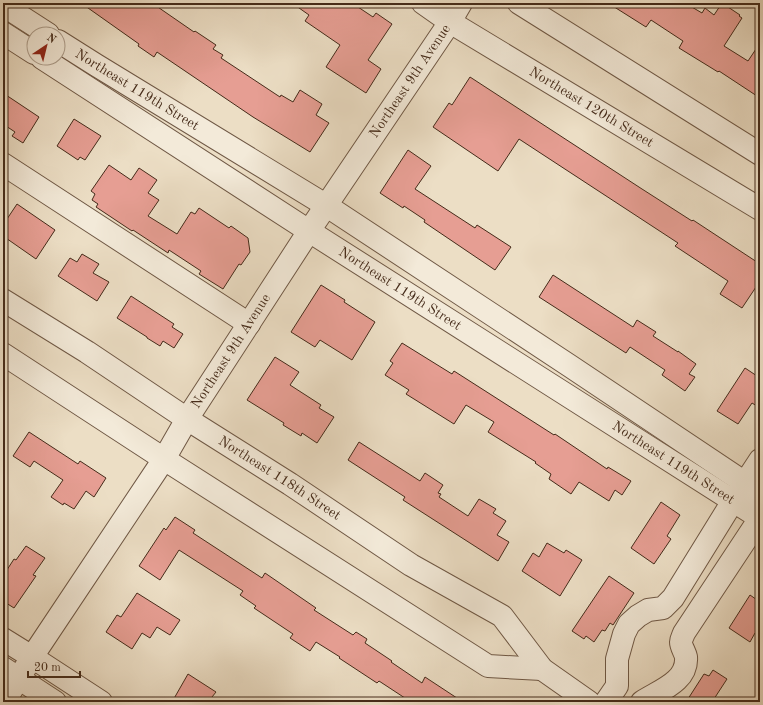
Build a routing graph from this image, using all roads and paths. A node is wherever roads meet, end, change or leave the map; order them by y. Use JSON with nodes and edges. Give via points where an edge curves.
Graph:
{"nodes":[{"id":1,"x":423,"y":3,"type":"edge"},
{"id":2,"x":461,"y":3,"type":"edge"},
{"id":3,"x":518,"y":3,"type":"edge"},
{"id":4,"x":3,"y":5,"type":"edge"},
{"id":5,"x":450,"y":22,"type":"junction"},
{"id":6,"x":36,"y":26,"type":"edge"},
{"id":7,"x":3,"y":33,"type":"edge"},
{"id":8,"x":66,"y":45,"type":"edge"},
{"id":9,"x":26,"y":48,"type":"edge"},
{"id":10,"x":54,"y":66,"type":"edge"},
{"id":11,"x":760,"y":154,"type":"edge"},
{"id":12,"x":3,"y":164,"type":"edge"},
{"id":13,"x":326,"y":206,"type":"junction"},
{"id":14,"x":760,"y":209,"type":"edge"},
{"id":15,"x":309,"y":231,"type":"junction"},
{"id":16,"x":3,"y":300,"type":"edge"},
{"id":17,"x":249,"y":324,"type":"junction"},
{"id":18,"x":3,"y":354,"type":"edge"},
{"id":19,"x":186,"y":419,"type":"junction"},
{"id":20,"x":164,"y":459,"type":"junction"},
{"id":21,"x":760,"y":460,"type":"edge"},
{"id":22,"x":752,"y":487,"type":"edge"},
{"id":23,"x":733,"y":501,"type":"junction"},
{"id":24,"x":760,"y":518,"type":"edge"},
{"id":25,"x":3,"y":639,"type":"edge"},
{"id":26,"x":32,"y":657,"type":"junction"},
{"id":27,"x":542,"y":669,"type":"junction"},
{"id":28,"x":11,"y":673,"type":"edge"},
{"id":29,"x":4,"y":702,"type":"edge"},
{"id":30,"x":55,"y":702,"type":"edge"},
{"id":31,"x":100,"y":702,"type":"edge"},
{"id":32,"x":589,"y":702,"type":"edge"},
{"id":33,"x":606,"y":702,"type":"edge"},
{"id":34,"x":642,"y":702,"type":"edge"}],
"edges":[{"from":1,"to":5,"type":"street","name":"Northeast 120th Street"},
{"from":2,"to":5,"type":"street","name":"Northeast 9th Avenue"},
{"from":3,"to":11,"type":"street"},
{"from":4,"to":6,"type":"street"},
{"from":5,"to":13,"type":"street","name":"Northeast 9th Avenue"},
{"from":5,"to":14,"type":"street","name":"Northeast 120th Street"},
{"from":7,"to":9,"type":"street"},
{"from":8,"to":13,"type":"street","name":"Northeast 119th Street"},
{"from":10,"to":15,"type":"street","name":"Northeast 119th Street"},
{"from":12,"to":17,"type":"street"},
{"from":13,"to":15,"type":"street","name":"Northeast 9th Avenue"},
{"from":13,"to":22,"type":"street","name":"Northeast 119th Street"},
{"from":15,"to":17,"type":"street","name":"Northeast 9th Avenue"},
{"from":15,"to":23,"type":"street","name":"Northeast 119th Street"},
{"from":16,"to":19,"type":"street","name":"Northeast 118th Street","via":[[87,352]]},
{"from":17,"to":19,"type":"street","name":"Northeast 9th Avenue"},
{"from":18,"to":20,"type":"street"},
{"from":19,"to":20,"type":"street","name":"Northeast 9th Avenue"},
{"from":19,"to":27,"type":"street","name":"Northeast 118th Street","via":[[290,484],[411,565],[502,616]]},
{"from":20,"to":26,"type":"street","name":"Northeast 9th Avenue"},
{"from":20,"to":27,"type":"street","via":[[488,666]]},
{"from":21,"to":22,"type":"street"},
{"from":22,"to":23,"type":"street"},
{"from":23,"to":24,"type":"street","name":"Northeast 119th Street"},
{"from":23,"to":33,"type":"street","via":[[673,598],[663,608],[648,610],[629,624],[617,659],[617,686]]},
{"from":24,"to":34,"type":"street","via":[[684,633],[681,642],[686,657],[682,673],[667,688]]},
{"from":25,"to":26,"type":"street"},
{"from":26,"to":28,"type":"street","name":"Northeast 9th Avenue"},
{"from":26,"to":31,"type":"street"},
{"from":27,"to":32,"type":"street","name":"Northeast 118th Street"},
{"from":28,"to":29,"type":"street","name":"Northeast 9th Avenue"},
{"from":28,"to":30,"type":"street"}]}
